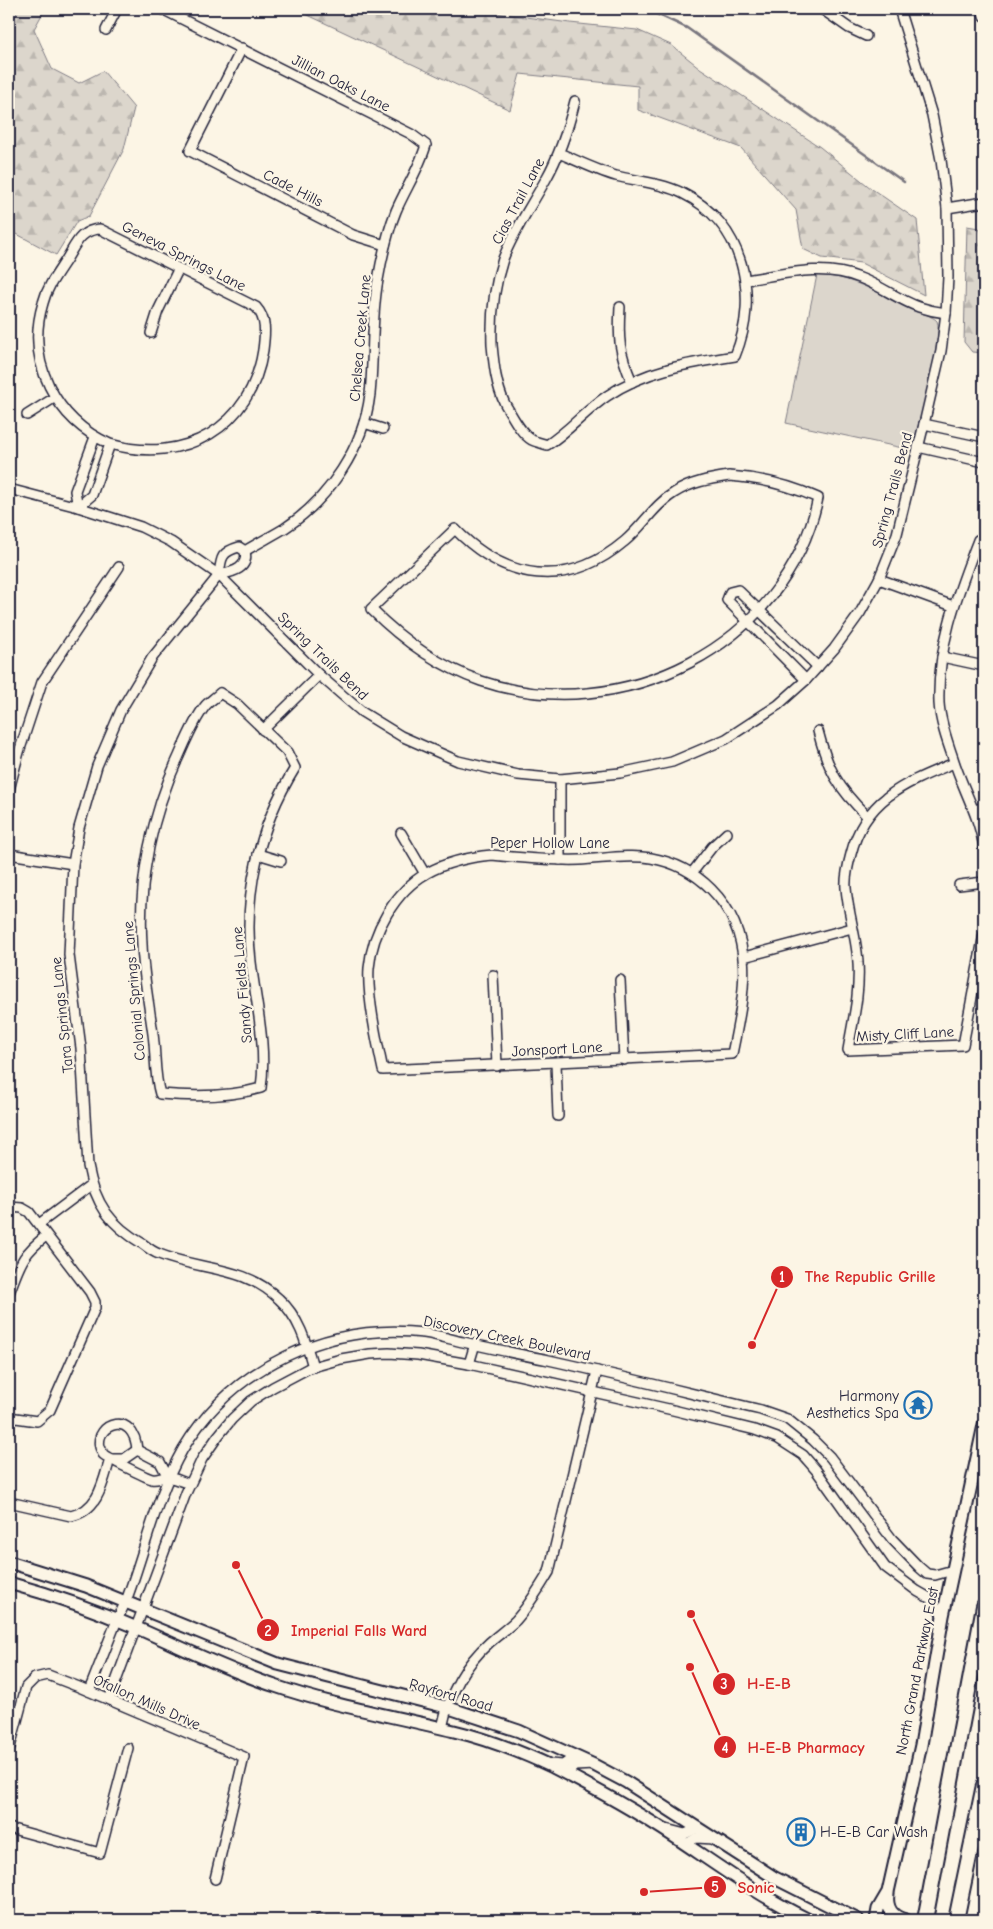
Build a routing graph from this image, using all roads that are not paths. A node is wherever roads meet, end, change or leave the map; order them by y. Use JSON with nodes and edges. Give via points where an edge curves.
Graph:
{"nodes":[{"id":1,"x":117,"y":9,"type":"edge"},
{"id":2,"x":162,"y":9,"type":"edge"},
{"id":3,"x":822,"y":9,"type":"edge"},
{"id":4,"x":899,"y":9,"type":"edge"},
{"id":5,"x":982,"y":9,"type":"edge"},
{"id":6,"x":984,"y":16,"type":"edge"},
{"id":7,"x":106,"y":30,"type":"dead end"},
{"id":8,"x":866,"y":36,"type":"dead end"},
{"id":9,"x":242,"y":48,"type":"junction"},
{"id":10,"x":575,"y":101,"type":"dead end"},
{"id":11,"x":426,"y":145,"type":"joint"},
{"id":12,"x":559,"y":153,"type":"junction"},
{"id":13,"x":984,"y":202,"type":"edge"},
{"id":14,"x":947,"y":208,"type":"junction"},
{"id":15,"x":385,"y":245,"type":"junction"},
{"id":16,"x":178,"y":270,"type":"junction"},
{"id":17,"x":746,"y":280,"type":"junction"},
{"id":18,"x":620,"y":307,"type":"dead end"},
{"id":19,"x":946,"y":313,"type":"junction"},
{"id":20,"x":151,"y":333,"type":"dead end"},
{"id":21,"x":632,"y":382,"type":"junction"},
{"id":22,"x":54,"y":398,"type":"junction"},
{"id":23,"x":27,"y":415,"type":"dead end"},
{"id":24,"x":364,"y":423,"type":"junction"},
{"id":25,"x":924,"y":424,"type":"junction"},
{"id":26,"x":383,"y":429,"type":"dead end"},
{"id":27,"x":984,"y":436,"type":"edge"},
{"id":28,"x":95,"y":437,"type":"junction"},
{"id":29,"x":110,"y":444,"type":"junction"},
{"id":30,"x":918,"y":447,"type":"junction"},
{"id":31,"x":984,"y":462,"type":"edge"},
{"id":32,"x":85,"y":464,"type":"junction"},
{"id":33,"x":102,"y":470,"type":"junction"},
{"id":34,"x":9,"y":489,"type":"edge"},
{"id":35,"x":78,"y":507,"type":"junction"},
{"id":36,"x":981,"y":541,"type":"edge"},
{"id":37,"x":245,"y":550,"type":"junction"},
{"id":38,"x":119,"y":567,"type":"dead end"},
{"id":39,"x":219,"y":575,"type":"junction"},
{"id":40,"x":879,"y":579,"type":"junction"},
{"id":41,"x":953,"y":606,"type":"junction"},
{"id":42,"x":760,"y":609,"type":"junction"},
{"id":43,"x":747,"y":621,"type":"junction"},
{"id":44,"x":942,"y":657,"type":"junction"},
{"id":45,"x":984,"y":666,"type":"edge"},
{"id":46,"x":818,"y":667,"type":"junction"},
{"id":47,"x":319,"y":675,"type":"junction"},
{"id":48,"x":806,"y":680,"type":"junction"},
{"id":49,"x":263,"y":730,"type":"junction"},
{"id":50,"x":818,"y":731,"type":"dead end"},
{"id":51,"x":954,"y":763,"type":"junction"},
{"id":52,"x":560,"y":779,"type":"junction"},
{"id":53,"x":9,"y":790,"type":"edge"},
{"id":54,"x":984,"y":807,"type":"edge"},
{"id":55,"x":975,"y":810,"type":"junction"},
{"id":56,"x":867,"y":816,"type":"junction"},
{"id":57,"x":402,"y":833,"type":"dead end"},
{"id":58,"x":728,"y":833,"type":"dead end"},
{"id":59,"x":984,"y":848,"type":"edge"},
{"id":60,"x":9,"y":854,"type":"edge"},
{"id":61,"x":258,"y":854,"type":"junction"},
{"id":62,"x":560,"y":860,"type":"junction"},
{"id":63,"x":281,"y":861,"type":"dead end"},
{"id":64,"x":73,"y":864,"type":"junction"},
{"id":65,"x":692,"y":873,"type":"junction"},
{"id":66,"x":425,"y":874,"type":"junction"},
{"id":67,"x":984,"y":882,"type":"edge"},
{"id":68,"x":959,"y":884,"type":"dead end"},
{"id":69,"x":852,"y":928,"type":"junction"},
{"id":70,"x":984,"y":934,"type":"edge"},
{"id":71,"x":744,"y":957,"type":"junction"},
{"id":72,"x":493,"y":975,"type":"dead end"},
{"id":73,"x":620,"y":980,"type":"dead end"},
{"id":74,"x":732,"y":1054,"type":"joint"},
{"id":75,"x":624,"y":1060,"type":"junction"},
{"id":76,"x":556,"y":1063,"type":"junction"},
{"id":77,"x":497,"y":1066,"type":"junction"},
{"id":78,"x":383,"y":1070,"type":"joint"},
{"id":79,"x":261,"y":1088,"type":"joint"},
{"id":80,"x":558,"y":1116,"type":"dead end"},
{"id":81,"x":91,"y":1185,"type":"junction"},
{"id":82,"x":9,"y":1207,"type":"edge"},
{"id":83,"x":39,"y":1224,"type":"junction"},
{"id":84,"x":46,"y":1236,"type":"junction"},
{"id":85,"x":9,"y":1293,"type":"edge"},
{"id":86,"x":475,"y":1344,"type":"junction"},
{"id":87,"x":307,"y":1347,"type":"junction"},
{"id":88,"x":469,"y":1364,"type":"junction"},
{"id":89,"x":313,"y":1366,"type":"junction"},
{"id":90,"x":597,"y":1371,"type":"junction"},
{"id":91,"x":591,"y":1391,"type":"junction"},
{"id":92,"x":9,"y":1418,"type":"edge"},
{"id":93,"x":984,"y":1425,"type":"edge"},
{"id":94,"x":137,"y":1450,"type":"junction"},
{"id":95,"x":110,"y":1459,"type":"junction"},
{"id":96,"x":168,"y":1477,"type":"junction"},
{"id":97,"x":190,"y":1484,"type":"junction"},
{"id":98,"x":9,"y":1502,"type":"edge"},
{"id":99,"x":9,"y":1562,"type":"edge"},
{"id":100,"x":953,"y":1570,"type":"junction"},
{"id":101,"x":9,"y":1584,"type":"edge"},
{"id":102,"x":126,"y":1601,"type":"junction"},
{"id":103,"x":984,"y":1606,"type":"edge"},
{"id":104,"x":144,"y":1608,"type":"junction"},
{"id":105,"x":943,"y":1616,"type":"junction"},
{"id":106,"x":116,"y":1620,"type":"junction"},
{"id":107,"x":136,"y":1628,"type":"junction"},
{"id":108,"x":89,"y":1691,"type":"junction"},
{"id":109,"x":110,"y":1700,"type":"junction"},
{"id":110,"x":446,"y":1708,"type":"junction"},
{"id":111,"x":442,"y":1728,"type":"junction"},
{"id":112,"x":128,"y":1748,"type":"dead end"},
{"id":113,"x":9,"y":1751,"type":"edge"},
{"id":114,"x":575,"y":1756,"type":"junction"},
{"id":115,"x":542,"y":1763,"type":"junction"},
{"id":116,"x":594,"y":1765,"type":"junction"},
{"id":117,"x":565,"y":1774,"type":"junction"},
{"id":118,"x":984,"y":1785,"type":"edge"},
{"id":119,"x":659,"y":1827,"type":"junction"},
{"id":120,"x":9,"y":1828,"type":"edge"},
{"id":121,"x":698,"y":1828,"type":"junction"},
{"id":122,"x":714,"y":1839,"type":"junction"},
{"id":123,"x":686,"y":1844,"type":"junction"},
{"id":124,"x":215,"y":1879,"type":"dead end"},
{"id":125,"x":888,"y":1892,"type":"junction"},
{"id":126,"x":927,"y":1914,"type":"edge"},
{"id":127,"x":956,"y":1919,"type":"edge"},
{"id":128,"x":809,"y":1920,"type":"edge"},
{"id":129,"x":858,"y":1920,"type":"edge"},
{"id":130,"x":876,"y":1920,"type":"edge"},
{"id":131,"x":906,"y":1920,"type":"edge"}],
"edges":[{"from":1,"to":7,"type":"street"},
{"from":2,"to":9,"type":"street","name":"Jillian Oaks Lane"},
{"from":3,"to":8,"type":"street"},
{"from":4,"to":14,"type":"street","name":"Spring Trails Bend","via":[[932,115]]},
{"from":5,"to":6,"type":"street"},
{"from":9,"to":11,"type":"street","name":"Jillian Oaks Lane","via":[[411,134]]},
{"from":9,"to":15,"type":"street","name":"Cade Hills","via":[[190,151],[353,235]]},
{"from":10,"to":12,"type":"street","name":"Cias Trail Lane"},
{"from":11,"to":15,"type":"street","name":"Chelsea Creek Lane","via":[[396,211]]},
{"from":12,"to":17,"type":"street","via":[[616,176],[682,193],[700,204],[714,216],[738,251]]},
{"from":12,"to":21,"type":"street","name":"Cias Trail Lane","via":[[503,259],[496,286],[492,326],[497,383],[520,427],[532,440],[547,445],[607,396]]},
{"from":13,"to":14,"type":"street"},
{"from":14,"to":19,"type":"street","name":"Spring Trails Bend"},
{"from":15,"to":24,"type":"street","name":"Chelsea Creek Lane","via":[[377,282],[370,396]]},
{"from":16,"to":20,"type":"street"},
{"from":16,"to":22,"type":"street","name":"Geneva Springs Lane","via":[[100,230],[90,230],[81,235],[52,282],[42,304],[38,327],[42,370]]},
{"from":16,"to":29,"type":"street","name":"Geneva Springs Lane","via":[[256,307],[262,314],[264,342],[256,382],[229,420],[211,434],[188,444],[168,450],[147,451]]},
{"from":17,"to":19,"type":"street","via":[[820,270],[843,273],[919,307]]},
{"from":17,"to":21,"type":"street","via":[[744,324],[735,356],[687,363]]},
{"from":18,"to":21,"type":"street","via":[[621,357]]},
{"from":19,"to":25,"type":"street","name":"Spring Trails Bend"},
{"from":22,"to":23,"type":"street"},
{"from":22,"to":28,"type":"street","via":[[76,423]]},
{"from":24,"to":26,"type":"street"},
{"from":24,"to":37,"type":"street","name":"Chelsea Creek Lane","via":[[354,448],[328,489],[286,528]]},
{"from":25,"to":27,"type":"street"},
{"from":25,"to":30,"type":"street","name":"Spring Trails Bend"},
{"from":28,"to":29,"type":"street"},
{"from":28,"to":32,"type":"street"},
{"from":29,"to":33,"type":"street"},
{"from":30,"to":31,"type":"street"},
{"from":30,"to":40,"type":"street","name":"Spring Trails Bend","via":[[896,534]]},
{"from":32,"to":33,"type":"street"},
{"from":32,"to":35,"type":"street","via":[[75,491]]},
{"from":33,"to":35,"type":"street","via":[[92,495]]},
{"from":34,"to":35,"type":"street","name":"Spring Trails Bend"},
{"from":35,"to":39,"type":"street","name":"Spring Trails Bend","via":[[140,527],[171,542]]},
{"from":36,"to":41,"type":"street"},
{"from":37,"to":39,"type":"street","via":[[247,558],[236,572]]},
{"from":37,"to":39,"type":"street","name":"Chelsea Creek Lane","via":[[239,547],[228,550],[221,558]]},
{"from":38,"to":53,"type":"street","via":[[42,682]]},
{"from":39,"to":47,"type":"street","name":"Spring Trails Bend"},
{"from":39,"to":64,"type":"street","name":"Tara Springs Lane","via":[[152,658],[121,710],[88,794]]},
{"from":40,"to":41,"type":"street"},
{"from":40,"to":46,"type":"street","name":"Spring Trails Bend","via":[[860,613]]},
{"from":41,"to":44,"type":"street"},
{"from":42,"to":43,"type":"street"},
{"from":42,"to":43,"type":"street","via":[[738,590],[730,592],[727,600]]},
{"from":42,"to":43,"type":"street","via":[[796,559],[814,518],[818,498],[798,489],[755,478],[729,476],[699,481],[674,492],[610,554],[568,571],[525,571],[503,564],[472,546],[455,529],[371,609],[416,648],[448,667],[480,681],[548,694],[580,695],[613,690],[679,670],[734,634]]},
{"from":42,"to":46,"type":"street"},
{"from":43,"to":48,"type":"street"},
{"from":44,"to":45,"type":"street"},
{"from":44,"to":51,"type":"street","via":[[939,704]]},
{"from":46,"to":48,"type":"street","name":"Spring Trails Bend"},
{"from":47,"to":49,"type":"street"},
{"from":47,"to":52,"type":"street","name":"Spring Trails Bend","via":[[362,712],[401,736],[458,761],[518,775]]},
{"from":48,"to":52,"type":"street","name":"Spring Trails Bend","via":[[778,705],[726,739],[672,762],[620,773]]},
{"from":49,"to":61,"type":"street","name":"Sandy Fields Lane","via":[[287,752],[295,768],[275,803]]},
{"from":49,"to":79,"type":"street","name":"Colonial Springs Lane","via":[[237,704],[220,693],[206,705],[166,784],[153,828],[141,903],[142,944],[160,1094],[244,1093]]},
{"from":50,"to":56,"type":"street","via":[[834,777],[848,798]]},
{"from":51,"to":55,"type":"street"},
{"from":51,"to":56,"type":"street","via":[[912,780],[886,797]]},
{"from":52,"to":62,"type":"street"},
{"from":54,"to":55,"type":"street"},
{"from":55,"to":59,"type":"street"},
{"from":56,"to":69,"type":"street","via":[[848,865],[846,886]]},
{"from":57,"to":66,"type":"street"},
{"from":58,"to":65,"type":"street","via":[[712,846]]},
{"from":60,"to":64,"type":"street"},
{"from":61,"to":63,"type":"street"},
{"from":61,"to":79,"type":"street","name":"Sandy Fields Lane","via":[[249,925],[260,1019]]},
{"from":62,"to":65,"type":"street","name":"Peper Hollow Lane","via":[[652,858]]},
{"from":62,"to":66,"type":"street","name":"Peper Hollow Lane","via":[[492,855],[450,863]]},
{"from":64,"to":81,"type":"street","name":"Tara Springs Lane","via":[[69,956]]},
{"from":65,"to":71,"type":"street","name":"Peper Hollow Lane","via":[[720,898],[730,914]]},
{"from":66,"to":78,"type":"street","name":"Peper Hollow Lane","via":[[402,895],[384,918],[373,946],[369,969],[371,996]]},
{"from":67,"to":68,"type":"street"},
{"from":69,"to":70,"type":"street","name":"Misty Cliff Lane","via":[[858,961],[858,997],[848,1050],[963,1045]]},
{"from":69,"to":71,"type":"street"},
{"from":71,"to":74,"type":"street","name":"Peper Hollow Lane","via":[[745,974]]},
{"from":72,"to":77,"type":"street"},
{"from":73,"to":75,"type":"street"},
{"from":74,"to":75,"type":"street","name":"Jonsport Lane"},
{"from":75,"to":76,"type":"street","name":"Jonsport Lane"},
{"from":76,"to":77,"type":"street","name":"Jonsport Lane"},
{"from":76,"to":80,"type":"street"},
{"from":77,"to":78,"type":"street","name":"Jonsport Lane"},
{"from":81,"to":83,"type":"street"},
{"from":81,"to":87,"type":"street","name":"Tara Springs Lane","via":[[106,1215],[130,1237],[158,1254],[251,1278],[270,1291],[294,1317]]},
{"from":82,"to":83,"type":"street","via":[[22,1208]]},
{"from":83,"to":84,"type":"street"},
{"from":84,"to":85,"type":"street","via":[[23,1258]]},
{"from":84,"to":92,"type":"street","via":[[90,1292],[94,1308],[50,1410],[36,1421]]},
{"from":86,"to":87,"type":"street","name":"Discovery Creek Boulevard","via":[[424,1334],[390,1332],[336,1338]]},
{"from":86,"to":88,"type":"street"},
{"from":86,"to":90,"type":"street","name":"Discovery Creek Boulevard"},
{"from":87,"to":89,"type":"street","name":"Tara Springs Lane"},
{"from":87,"to":96,"type":"street","name":"Discovery Creek Boulevard","via":[[238,1384],[201,1424]]},
{"from":88,"to":89,"type":"street","via":[[389,1353]]},
{"from":88,"to":91,"type":"street"},
{"from":89,"to":97,"type":"street","via":[[251,1401],[232,1419],[202,1459]]},
{"from":90,"to":91,"type":"street"},
{"from":90,"to":100,"type":"street","name":"Discovery Creek Boulevard","via":[[761,1410],[787,1420],[830,1456],[913,1562],[927,1574],[935,1576]]},
{"from":91,"to":105,"type":"street","via":[[777,1438],[803,1455],[816,1470],[885,1567],[931,1599]]},
{"from":91,"to":110,"type":"street","via":[[549,1572],[535,1598],[514,1622],[466,1666]]},
{"from":93,"to":100,"type":"main road","name":"North Grand Parkway East"},
{"from":94,"to":95,"type":"street","via":[[124,1459]]},
{"from":94,"to":95,"type":"street","via":[[132,1431],[125,1425],[115,1424],[106,1428],[101,1436],[103,1454]]},
{"from":94,"to":96,"type":"street","via":[[160,1462]]},
{"from":95,"to":96,"type":"street","via":[[152,1479]]},
{"from":95,"to":98,"type":"street","via":[[100,1493],[87,1510],[79,1514],[72,1516]]},
{"from":96,"to":97,"type":"street"},
{"from":96,"to":102,"type":"street","name":"Discovery Creek Boulevard"},
{"from":97,"to":104,"type":"street"},
{"from":99,"to":102,"type":"main road","name":"Rayford Road"},
{"from":100,"to":105,"type":"main road","name":"North Grand Parkway East"},
{"from":101,"to":106,"type":"main road"},
{"from":102,"to":104,"type":"main road","name":"Rayford Road"},
{"from":102,"to":106,"type":"street","name":"Discovery Creek Boulevard"},
{"from":103,"to":126,"type":"highway"},
{"from":104,"to":107,"type":"street"},
{"from":104,"to":110,"type":"main road","name":"Rayford Road","via":[[278,1664]]},
{"from":105,"to":125,"type":"main road","name":"North Grand Parkway East","via":[[920,1746]]},
{"from":106,"to":107,"type":"main road"},
{"from":106,"to":108,"type":"street","name":"Discovery Creek Boulevard"},
{"from":107,"to":109,"type":"street"},
{"from":107,"to":111,"type":"main road","via":[[214,1664],[276,1687]]},
{"from":108,"to":109,"type":"street","name":"Ofallon Mills Drive"},
{"from":108,"to":113,"type":"street","name":"Ofallon Mills Drive","via":[[48,1675],[32,1680],[26,1687]]},
{"from":109,"to":124,"type":"street","name":"Ofallon Mills Drive","via":[[244,1757]]},
{"from":110,"to":111,"type":"street"},
{"from":110,"to":114,"type":"main road","name":"Rayford Road","via":[[512,1729]]},
{"from":111,"to":115,"type":"main road"},
{"from":112,"to":120,"type":"street","via":[[100,1853]]},
{"from":114,"to":115,"type":"street","via":[[563,1765]]},
{"from":114,"to":116,"type":"main road","name":"Rayford Road"},
{"from":115,"to":117,"type":"main road"},
{"from":116,"to":117,"type":"street","via":[[575,1766]]},
{"from":116,"to":121,"type":"main road","name":"Rayford Road","via":[[644,1792]]},
{"from":117,"to":119,"type":"main road"},
{"from":118,"to":127,"type":"highway"},
{"from":119,"to":121,"type":"street","via":[[685,1834]]},
{"from":119,"to":123,"type":"main road"},
{"from":121,"to":122,"type":"main road","name":"Rayford Road"},
{"from":122,"to":123,"type":"street","via":[[696,1838]]},
{"from":122,"to":129,"type":"main road","name":"Rayford Road","via":[[775,1878]]},
{"from":123,"to":128,"type":"main road","via":[[752,1890]]},
{"from":125,"to":130,"type":"main road","name":"North Grand Parkway East"},
{"from":125,"to":131,"type":"main road","via":[[889,1910],[896,1918]]}]}
